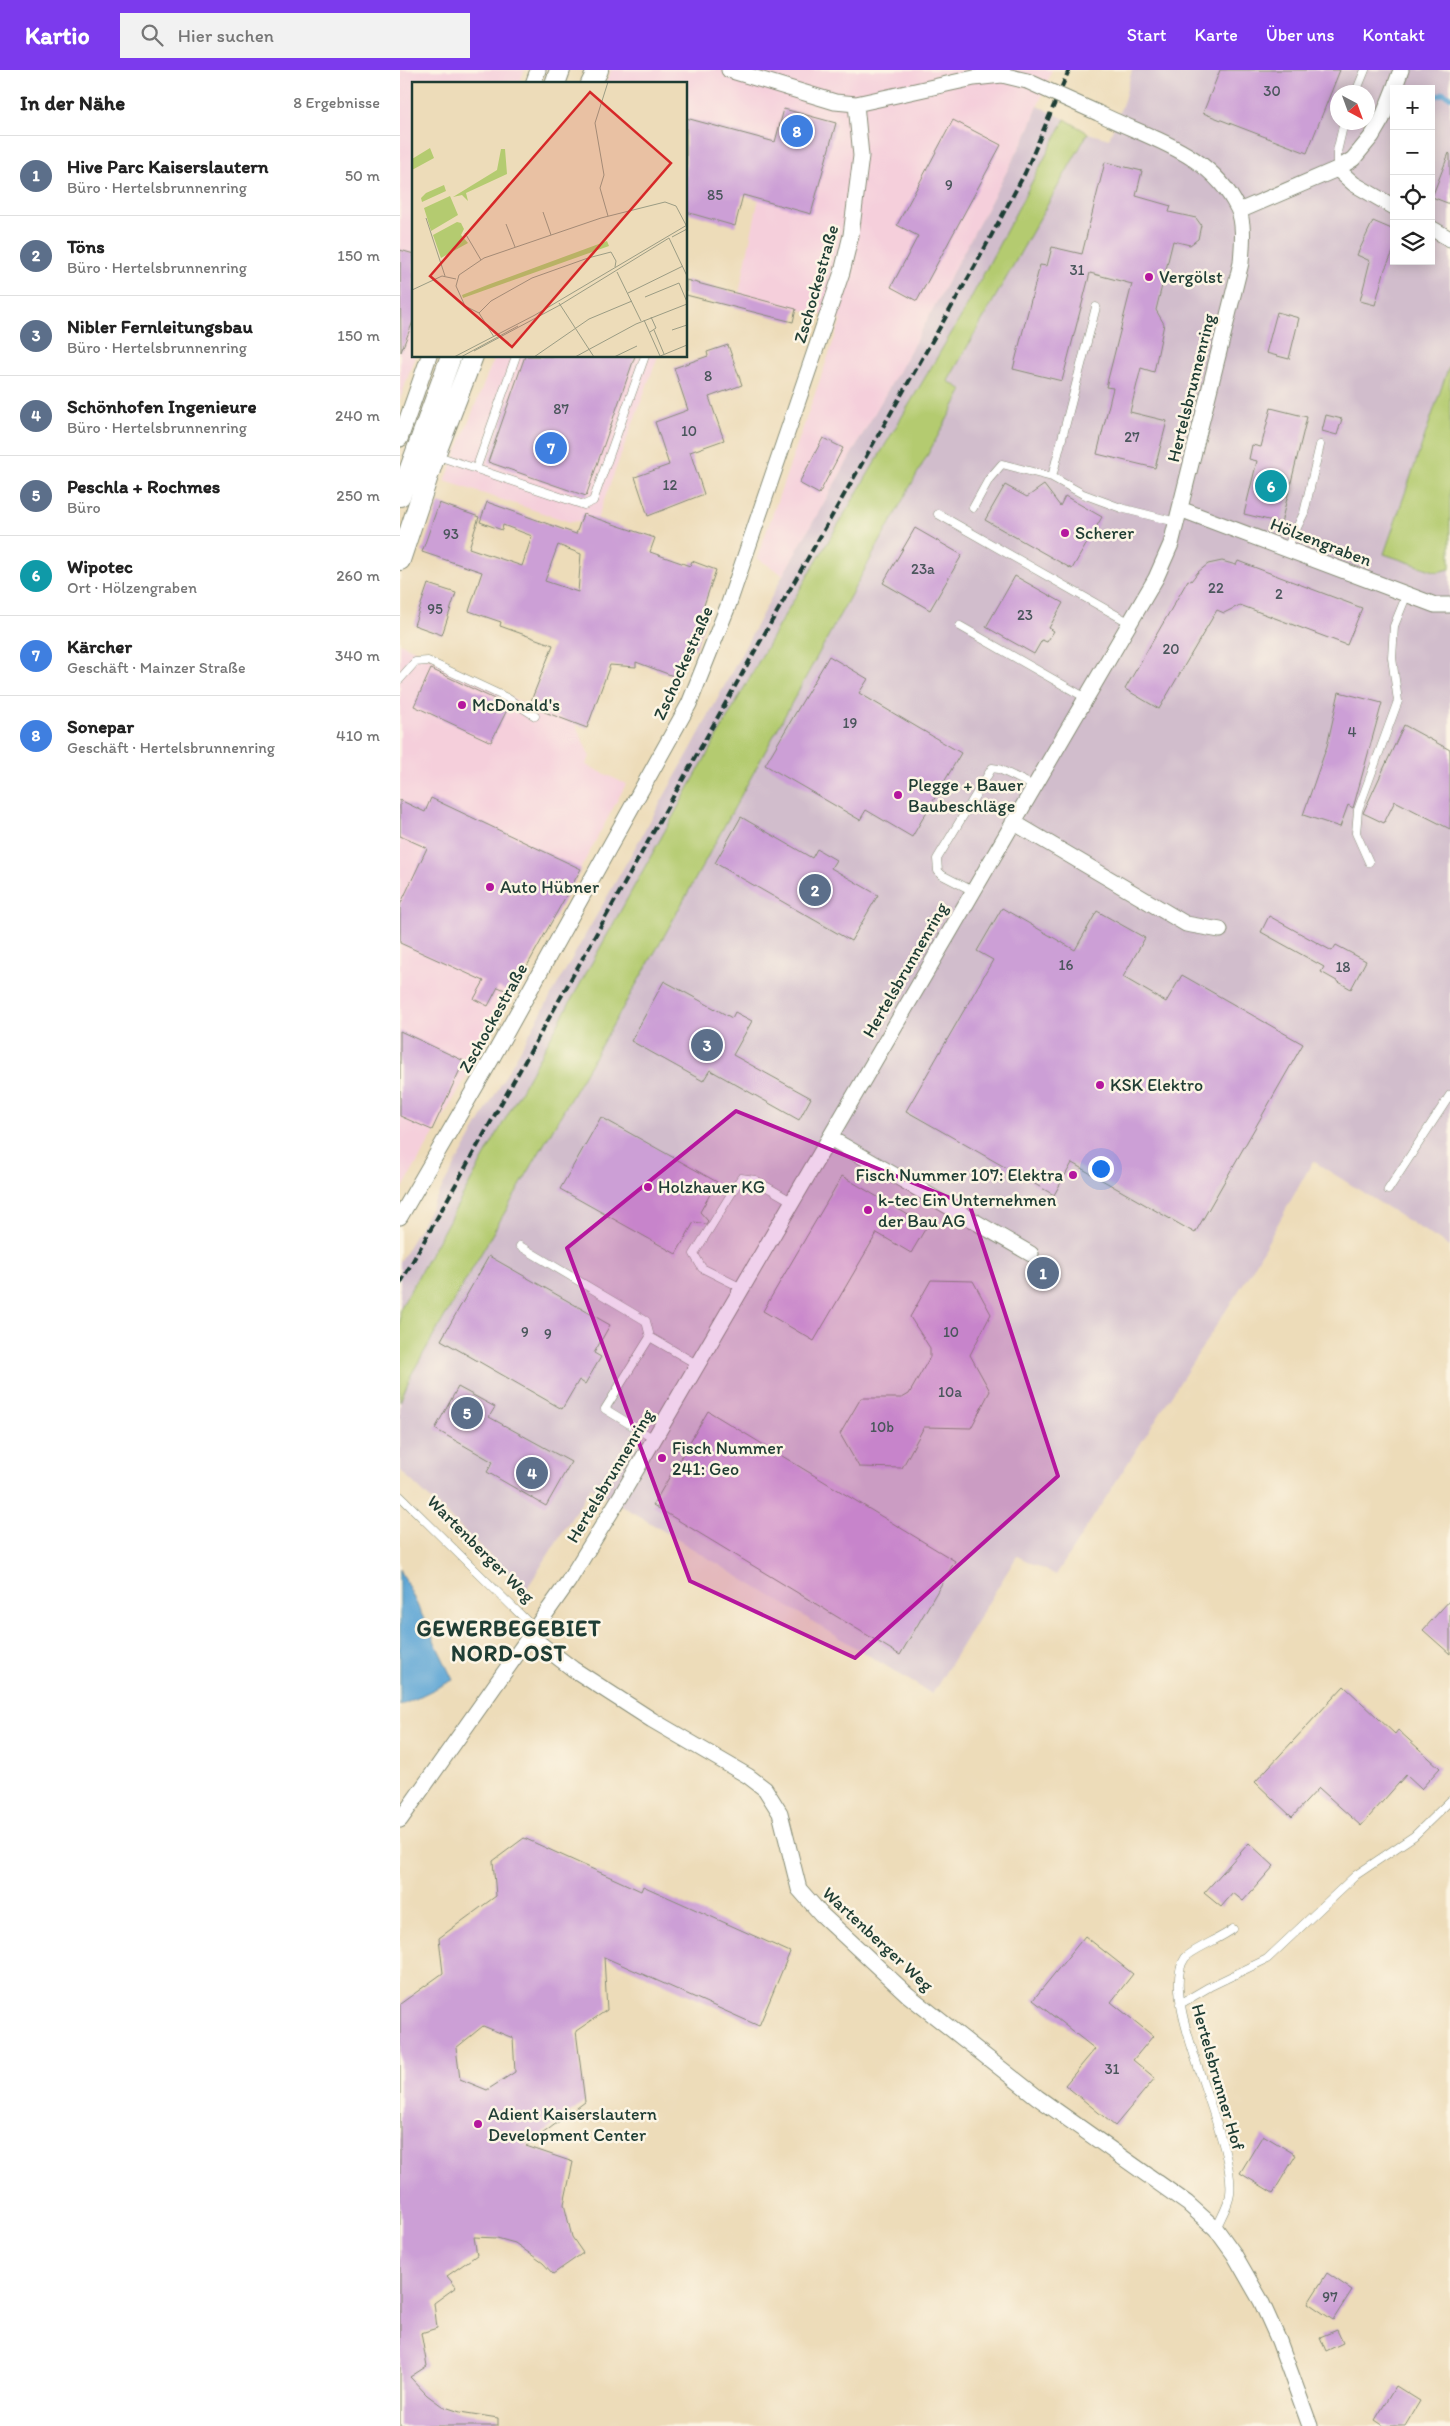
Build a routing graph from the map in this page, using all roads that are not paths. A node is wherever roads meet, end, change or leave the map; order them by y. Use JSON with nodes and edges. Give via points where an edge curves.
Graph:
{"nodes":[{"id":1,"x":538,"y":70,"type":"edge"},
{"id":2,"x":560,"y":70,"type":"edge"},
{"id":3,"x":598,"y":70,"type":"edge"},
{"id":4,"x":729,"y":70,"type":"edge"},
{"id":5,"x":1365,"y":70,"type":"edge"},
{"id":6,"x":1401,"y":70,"type":"edge"},
{"id":7,"x":534,"y":82,"type":"edge"},
{"id":8,"x":556,"y":82,"type":"edge"},
{"id":9,"x":592,"y":82,"type":"edge"},
{"id":10,"x":1359,"y":85,"type":"edge"},
{"id":11,"x":1395,"y":85,"type":"edge"},
{"id":12,"x":1390,"y":99,"type":"edge"},
{"id":13,"x":856,"y":104,"type":"junction"},
{"id":14,"x":1342,"y":130,"type":"edge"},
{"id":15,"x":1337,"y":168,"type":"junction"},
{"id":16,"x":1390,"y":205,"type":"edge"},
{"id":17,"x":1239,"y":211,"type":"junction"},
{"id":18,"x":1435,"y":230,"type":"edge"},
{"id":19,"x":1450,"y":239,"type":"edge"},
{"id":20,"x":1096,"y":307,"type":"dead end"},
{"id":21,"x":428,"y":358,"type":"edge"},
{"id":22,"x":450,"y":358,"type":"edge"},
{"id":23,"x":472,"y":358,"type":"edge"},
{"id":24,"x":515,"y":358,"type":"edge"},
{"id":25,"x":644,"y":358,"type":"edge"},
{"id":26,"x":400,"y":439,"type":"edge"},
{"id":27,"x":1320,"y":445,"type":"dead end"},
{"id":28,"x":436,"y":455,"type":"junction"},
{"id":29,"x":476,"y":469,"type":"junction"},
{"id":30,"x":1052,"y":477,"type":"junction"},
{"id":31,"x":400,"y":496,"type":"edge"},
{"id":32,"x":973,"y":508,"type":"dead end"},
{"id":33,"x":938,"y":514,"type":"dead end"},
{"id":34,"x":1178,"y":515,"type":"junction"},
{"id":35,"x":1287,"y":548,"type":"junction"},
{"id":36,"x":400,"y":560,"type":"edge"},
{"id":37,"x":1407,"y":594,"type":"junction"},
{"id":38,"x":1450,"y":605,"type":"edge"},
{"id":39,"x":1130,"y":623,"type":"junction"},
{"id":40,"x":960,"y":626,"type":"dead end"},
{"id":41,"x":400,"y":679,"type":"edge"},
{"id":42,"x":1086,"y":698,"type":"junction"},
{"id":43,"x":535,"y":716,"type":"dead end"},
{"id":44,"x":1034,"y":786,"type":"junction"},
{"id":45,"x":1013,"y":822,"type":"junction"},
{"id":46,"x":1369,"y":862,"type":"dead end"},
{"id":47,"x":973,"y":891,"type":"junction"},
{"id":48,"x":1220,"y":930,"type":"dead end"},
{"id":49,"x":1450,"y":1095,"type":"edge"},
{"id":50,"x":830,"y":1138,"type":"junction"},
{"id":51,"x":1388,"y":1190,"type":"dead end"},
{"id":52,"x":793,"y":1202,"type":"junction"},
{"id":53,"x":400,"y":1217,"type":"edge"},
{"id":54,"x":520,"y":1246,"type":"dead end"},
{"id":55,"x":1031,"y":1254,"type":"dead end"},
{"id":56,"x":742,"y":1288,"type":"junction"},
{"id":57,"x":650,"y":1336,"type":"junction"},
{"id":58,"x":698,"y":1365,"type":"junction"},
{"id":59,"x":654,"y":1439,"type":"junction"},
{"id":60,"x":400,"y":1496,"type":"edge"},
{"id":61,"x":533,"y":1632,"type":"junction"},
{"id":62,"x":1450,"y":1801,"type":"edge"},
{"id":63,"x":400,"y":1820,"type":"edge"},
{"id":64,"x":1233,"y":1928,"type":"dead end"},
{"id":65,"x":1180,"y":2004,"type":"junction"},
{"id":66,"x":1216,"y":2229,"type":"junction"},
{"id":67,"x":1310,"y":2426,"type":"edge"}],
"edges":[{"from":1,"to":7,"type":"street"},
{"from":2,"to":8,"type":"main road"},
{"from":3,"to":9,"type":"main road"},
{"from":4,"to":13,"type":"street","name":"Hertelsbrunnenring","via":[[835,102]]},
{"from":5,"to":10,"type":"lane"},
{"from":6,"to":11,"type":"street"},
{"from":12,"to":15,"type":"street","via":[[1382,119],[1363,148],[1353,159]]},
{"from":13,"to":17,"type":"street","name":"Hertelsbrunnenring","bridge":true,"via":[[974,78],[1002,75],[1027,81],[1169,143],[1195,159],[1219,181]]},
{"from":13,"to":53,"type":"street","name":"Zschockestraße","via":[[862,156],[851,235],[842,272],[728,606],[689,704]]},
{"from":14,"to":15,"type":"lane"},
{"from":15,"to":16,"type":"street","via":[[1354,184]]},
{"from":15,"to":17,"type":"street"},
{"from":17,"to":34,"type":"street","name":"Hertelsbrunnenring","via":[[1241,263]]},
{"from":18,"to":19,"type":"street"},
{"from":20,"to":30,"type":"lane"},
{"from":21,"to":26,"type":"street"},
{"from":22,"to":31,"type":"main road"},
{"from":23,"to":28,"type":"main road"},
{"from":24,"to":29,"type":"lane"},
{"from":25,"to":29,"type":"lane","via":[[593,501],[584,505]]},
{"from":27,"to":35,"type":"lane","via":[[1304,514]]},
{"from":28,"to":29,"type":"lane"},
{"from":28,"to":36,"type":"main road"},
{"from":30,"to":32,"type":"lane","via":[[1002,464]]},
{"from":30,"to":34,"type":"lane","via":[[1083,494],[1121,508]]},
{"from":33,"to":39,"type":"lane"},
{"from":34,"to":35,"type":"street","name":"Hölzengraben"},
{"from":34,"to":39,"type":"street","name":"Hertelsbrunnenring","via":[[1172,544]]},
{"from":35,"to":37,"type":"street","name":"Hölzengraben"},
{"from":37,"to":38,"type":"street","name":"Hölzengraben","via":[[1435,605]]},
{"from":37,"to":46,"type":"lane","via":[[1394,626],[1392,658],[1398,701],[1358,810],[1356,833]]},
{"from":39,"to":42,"type":"street","name":"Hertelsbrunnenring"},
{"from":40,"to":42,"type":"lane"},
{"from":41,"to":43,"type":"lane","via":[[414,662],[428,661],[507,698]]},
{"from":42,"to":44,"type":"street","name":"Hertelsbrunnenring"},
{"from":44,"to":45,"type":"street","name":"Hertelsbrunnenring"},
{"from":44,"to":47,"type":"lane","via":[[1000,768],[992,768],[937,859],[936,865],[942,875]]},
{"from":45,"to":47,"type":"street","name":"Hertelsbrunnenring"},
{"from":45,"to":48,"type":"street","via":[[1186,924]]},
{"from":47,"to":50,"type":"street","name":"Hertelsbrunnenring"},
{"from":49,"to":51,"type":"lane"},
{"from":50,"to":52,"type":"street","name":"Hertelsbrunnenring"},
{"from":50,"to":55,"type":"street"},
{"from":52,"to":56,"type":"street","name":"Hertelsbrunnenring"},
{"from":52,"to":56,"type":"lane","via":[[755,1180],[741,1178],[694,1254],[702,1268]]},
{"from":54,"to":57,"type":"lane","via":[[646,1321]]},
{"from":56,"to":58,"type":"street","name":"Hertelsbrunnenring"},
{"from":57,"to":58,"type":"lane"},
{"from":57,"to":59,"type":"lane","via":[[605,1409]]},
{"from":58,"to":59,"type":"street","name":"Hertelsbrunnenring"},
{"from":59,"to":61,"type":"street","name":"Hertelsbrunnenring","via":[[568,1582]]},
{"from":60,"to":61,"type":"lane","name":"Wartenberger Weg"},
{"from":61,"to":63,"type":"street","name":"Hertelsbrunnenring"},
{"from":61,"to":66,"type":"street","name":"Wartenberger Weg","via":[[573,1669],[764,1789],[780,1813],[799,1889],[822,1914],[908,1995],[1037,2097],[1187,2203]]},
{"from":62,"to":65,"type":"lane","via":[[1414,1836],[1356,1875],[1267,1959]]},
{"from":64,"to":65,"type":"lane","name":"Hertelsbrunner Hof","via":[[1186,1957],[1181,1969]]},
{"from":65,"to":66,"type":"lane","name":"Hertelsbrunner Hof","via":[[1227,2162],[1230,2194]]},
{"from":66,"to":67,"type":"street","name":"Wartenberger Weg","via":[[1261,2301]]}]}
